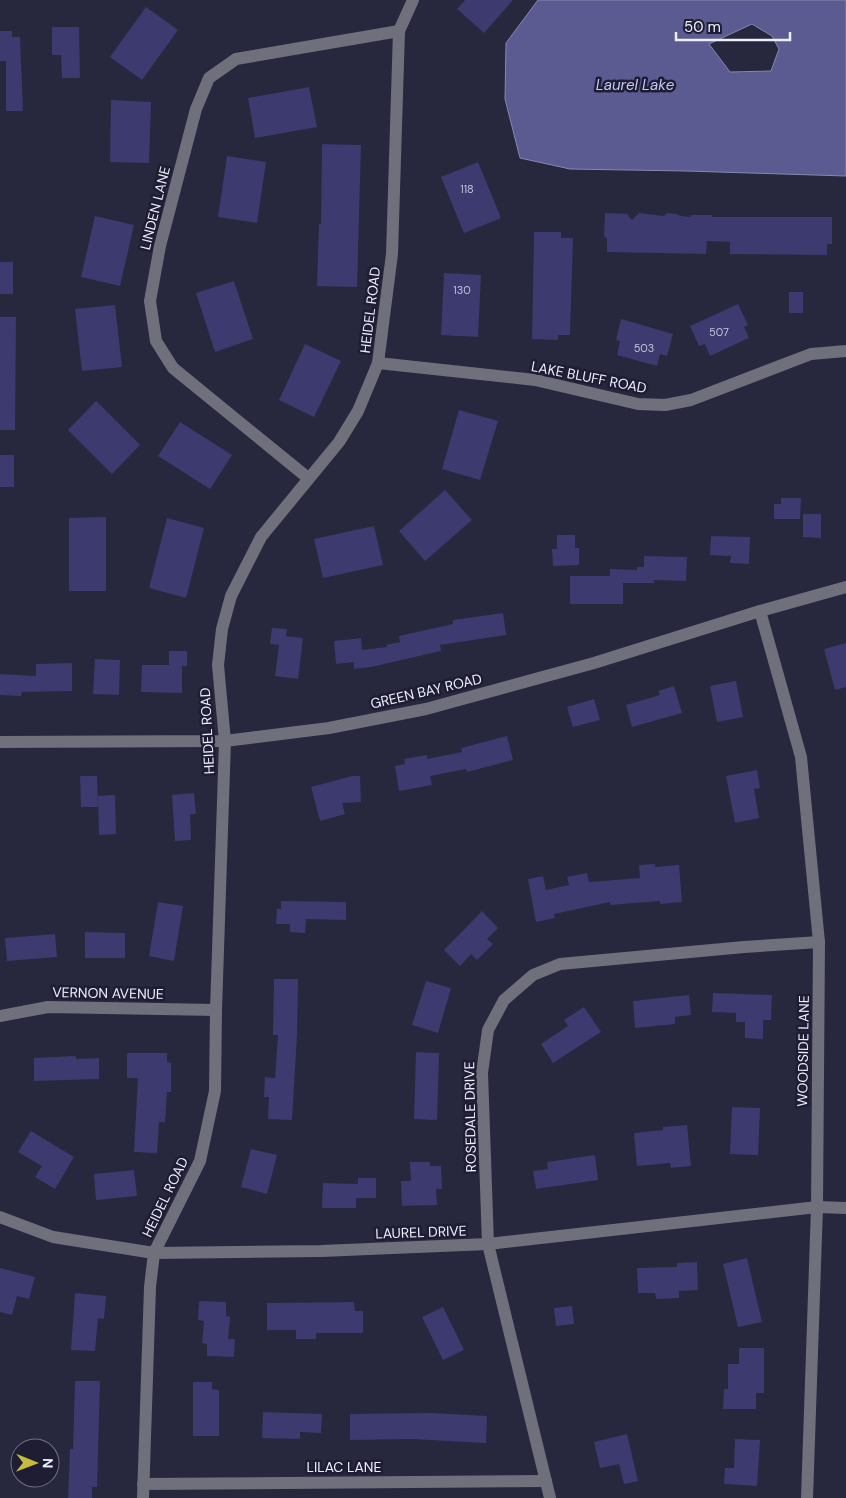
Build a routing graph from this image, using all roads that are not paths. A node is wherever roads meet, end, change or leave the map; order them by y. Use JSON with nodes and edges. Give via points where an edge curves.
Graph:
{"nodes":[{"id":1,"x":413,"y":0,"type":"edge"},
{"id":2,"x":399,"y":31,"type":"junction"},
{"id":3,"x":846,"y":350,"type":"edge"},
{"id":4,"x":378,"y":363,"type":"junction"},
{"id":5,"x":308,"y":478,"type":"junction"},
{"id":6,"x":846,"y":587,"type":"edge"},
{"id":7,"x":760,"y":610,"type":"junction"},
{"id":8,"x":225,"y":741,"type":"junction"},
{"id":9,"x":0,"y":742,"type":"edge"},
{"id":10,"x":819,"y":942,"type":"junction"},
{"id":11,"x":216,"y":1010,"type":"junction"},
{"id":12,"x":0,"y":1016,"type":"edge"},
{"id":13,"x":817,"y":1207,"type":"junction"},
{"id":14,"x":846,"y":1208,"type":"edge"},
{"id":15,"x":0,"y":1217,"type":"edge"},
{"id":16,"x":488,"y":1244,"type":"junction"},
{"id":17,"x":154,"y":1253,"type":"junction"},
{"id":18,"x":546,"y":1481,"type":"junction"},
{"id":19,"x":143,"y":1484,"type":"junction"},
{"id":20,"x":143,"y":1498,"type":"edge"},
{"id":21,"x":550,"y":1498,"type":"edge"},
{"id":22,"x":807,"y":1498,"type":"edge"}],
"edges":[{"from":1,"to":2,"type":"street","name":"HEIDEL ROAD"},
{"from":2,"to":4,"type":"street","name":"HEIDEL ROAD","via":[[392,254]]},
{"from":2,"to":5,"type":"street","name":"LINDEN LANE","via":[[236,59],[208,78],[196,109],[160,246],[150,302],[156,341],[173,368]]},
{"from":3,"to":4,"type":"street","name":"LAKE BLUFF ROAD","via":[[811,354],[691,400],[665,405],[638,404],[535,380]]},
{"from":4,"to":5,"type":"street","name":"HEIDEL ROAD","via":[[358,411],[339,442]]},
{"from":5,"to":8,"type":"street","name":"HEIDEL ROAD","via":[[261,537],[231,596],[222,629],[218,665]]},
{"from":6,"to":7,"type":"street","name":"GREEN BAY ROAD"},
{"from":7,"to":8,"type":"street","name":"GREEN BAY ROAD","via":[[594,663],[426,709],[330,728]]},
{"from":7,"to":10,"type":"street","name":"WOODSIDE LANE","via":[[801,757]]},
{"from":8,"to":9,"type":"street","name":"GREEN BAY ROAD"},
{"from":8,"to":11,"type":"street","name":"HEIDEL ROAD"},
{"from":10,"to":13,"type":"street","name":"WOODSIDE LANE"},
{"from":10,"to":16,"type":"street","name":"ROSEDALE DRIVE","via":[[560,964],[533,975],[504,1000],[488,1030],[482,1073]]},
{"from":11,"to":12,"type":"street","name":"VERNON AVENUE","via":[[48,1007]]},
{"from":11,"to":17,"type":"street","name":"HEIDEL ROAD","via":[[216,1091],[200,1161]]},
{"from":13,"to":14,"type":"street","name":"LAUREL DRIVE"},
{"from":13,"to":16,"type":"street","name":"LAUREL DRIVE"},
{"from":13,"to":22,"type":"street","name":"WOODSIDE LANE"},
{"from":15,"to":17,"type":"street","name":"LAUREL DRIVE","via":[[53,1237]]},
{"from":16,"to":17,"type":"street","name":"LAUREL DRIVE"},
{"from":16,"to":18,"type":"street","name":"ROSEDALE DRIVE"},
{"from":17,"to":19,"type":"street","name":"HEIDEL ROAD"},
{"from":18,"to":19,"type":"street","name":"LILAC LANE"},
{"from":18,"to":21,"type":"street","name":"ROSEDALE DRIVE"},
{"from":19,"to":20,"type":"street","name":"HEIDEL ROAD"}]}
